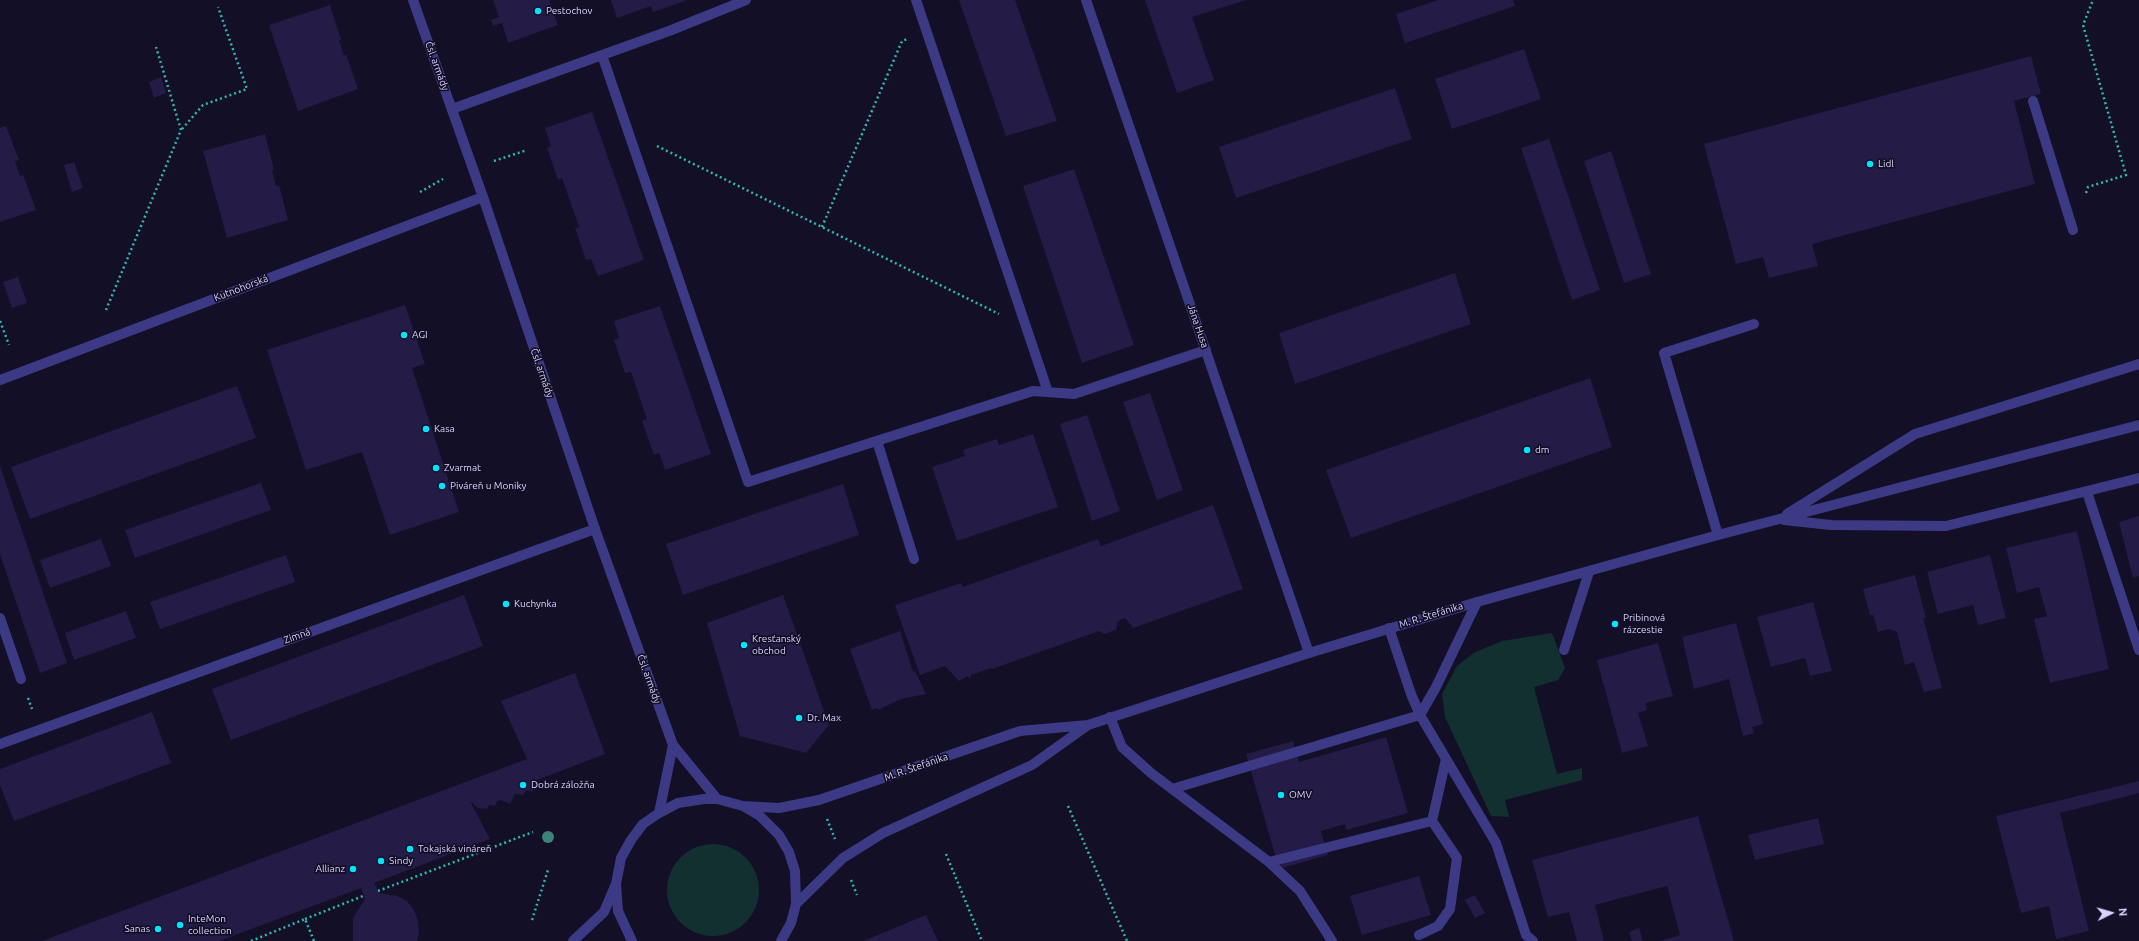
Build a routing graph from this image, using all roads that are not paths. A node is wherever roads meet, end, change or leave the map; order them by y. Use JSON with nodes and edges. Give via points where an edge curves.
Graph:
{"nodes":[{"id":1,"x":413,"y":0,"type":"edge"},
{"id":2,"x":746,"y":0,"type":"edge"},
{"id":3,"x":916,"y":0,"type":"edge"},
{"id":4,"x":1086,"y":0,"type":"edge"},
{"id":5,"x":602,"y":55,"type":"junction"},
{"id":6,"x":2033,"y":101,"type":"dead end"},
{"id":7,"x":452,"y":109,"type":"junction"},
{"id":8,"x":483,"y":197,"type":"junction"},
{"id":9,"x":2073,"y":230,"type":"dead end"},
{"id":10,"x":1754,"y":324,"type":"dead end"},
{"id":11,"x":1206,"y":350,"type":"junction"},
{"id":12,"x":2139,"y":364,"type":"edge"},
{"id":13,"x":0,"y":380,"type":"edge"},
{"id":14,"x":1048,"y":392,"type":"junction"},
{"id":15,"x":2139,"y":425,"type":"edge"},
{"id":16,"x":877,"y":441,"type":"junction"},
{"id":17,"x":2139,"y":478,"type":"edge"},
{"id":18,"x":2088,"y":492,"type":"junction"},
{"id":19,"x":1778,"y":519,"type":"junction"},
{"id":20,"x":595,"y":529,"type":"junction"},
{"id":21,"x":1718,"y":535,"type":"junction"},
{"id":22,"x":914,"y":559,"type":"dead end"},
{"id":23,"x":1589,"y":572,"type":"junction"},
{"id":24,"x":1477,"y":602,"type":"junction"},
{"id":25,"x":0,"y":618,"type":"edge"},
{"id":26,"x":1389,"y":628,"type":"junction"},
{"id":27,"x":1564,"y":650,"type":"dead end"},
{"id":28,"x":2139,"y":650,"type":"edge"},
{"id":29,"x":1310,"y":653,"type":"junction"},
{"id":30,"x":21,"y":679,"type":"road end"},
{"id":31,"x":1420,"y":715,"type":"junction"},
{"id":32,"x":1110,"y":718,"type":"junction"},
{"id":33,"x":1088,"y":725,"type":"junction"},
{"id":34,"x":0,"y":744,"type":"edge"},
{"id":35,"x":673,"y":745,"type":"junction"},
{"id":36,"x":1446,"y":759,"type":"junction"},
{"id":37,"x":1172,"y":789,"type":"junction"},
{"id":38,"x":718,"y":799,"type":"junction"},
{"id":39,"x":743,"y":806,"type":"junction"},
{"id":40,"x":659,"y":813,"type":"junction"},
{"id":41,"x":1432,"y":821,"type":"junction"},
{"id":42,"x":1269,"y":862,"type":"junction"},
{"id":43,"x":616,"y":884,"type":"junction"},
{"id":44,"x":796,"y":904,"type":"junction"},
{"id":45,"x":1419,"y":935,"type":"dead end"},
{"id":46,"x":784,"y":939,"type":"edge"},
{"id":47,"x":573,"y":941,"type":"edge"},
{"id":48,"x":632,"y":941,"type":"edge"},
{"id":49,"x":1332,"y":941,"type":"edge"},
{"id":50,"x":1533,"y":941,"type":"edge"}],
"edges":[{"from":1,"to":7,"type":"street","name":"Čsl. armády"},
{"from":2,"to":5,"type":"street"},
{"from":3,"to":14,"type":"street"},
{"from":4,"to":11,"type":"street","name":"Jána Husa"},
{"from":5,"to":7,"type":"street"},
{"from":5,"to":16,"type":"street","via":[[748,482]]},
{"from":6,"to":9,"type":"street"},
{"from":7,"to":8,"type":"street","name":"Čsl. armády"},
{"from":8,"to":13,"type":"street","name":"Kutnohorská"},
{"from":8,"to":20,"type":"street","name":"Čsl. armády"},
{"from":10,"to":21,"type":"street","via":[[1664,352]]},
{"from":11,"to":14,"type":"street","via":[[1074,394]]},
{"from":11,"to":29,"type":"street","name":"Jána Husa"},
{"from":12,"to":19,"type":"street","via":[[1915,434]]},
{"from":14,"to":16,"type":"street","via":[[1033,391]]},
{"from":15,"to":19,"type":"street","name":"M. R. Štefánika"},
{"from":16,"to":22,"type":"street"},
{"from":17,"to":18,"type":"street"},
{"from":18,"to":19,"type":"street","via":[[1946,526],[1831,525]]},
{"from":18,"to":28,"type":"street"},
{"from":19,"to":21,"type":"street","name":"M. R. Štefánika"},
{"from":20,"to":34,"type":"street","name":"Zimná"},
{"from":20,"to":35,"type":"street","name":"Čsl. armády"},
{"from":21,"to":23,"type":"street","name":"M. R. Štefánika"},
{"from":23,"to":24,"type":"street","name":"M. R. Štefánika"},
{"from":23,"to":27,"type":"street"},
{"from":24,"to":26,"type":"street","name":"M. R. Štefánika"},
{"from":24,"to":31,"type":"street"},
{"from":25,"to":30,"type":"street"},
{"from":26,"to":29,"type":"street","name":"M. R. Štefánika"},
{"from":26,"to":31,"type":"street"},
{"from":29,"to":32,"type":"street","name":"M. R. Štefánika"},
{"from":31,"to":36,"type":"street"},
{"from":31,"to":37,"type":"street"},
{"from":32,"to":33,"type":"street","name":"M. R. Štefánika"},
{"from":32,"to":37,"type":"street","via":[[1122,747]]},
{"from":33,"to":39,"type":"street","name":"M. R. Štefánika","via":[[1020,731],[819,800],[779,808]]},
{"from":33,"to":44,"type":"street","name":"M. R. Štefánika","via":[[1032,765],[883,833],[843,858]]},
{"from":35,"to":38,"type":"street"},
{"from":35,"to":40,"type":"street"},
{"from":36,"to":41,"type":"street"},
{"from":36,"to":50,"type":"street","via":[[1496,843],[1526,935]]},
{"from":37,"to":42,"type":"street"},
{"from":38,"to":39,"type":"street"},
{"from":38,"to":40,"type":"street","via":[[678,803]]},
{"from":39,"to":44,"type":"street","via":[[760,816],[779,835],[789,852],[796,878]]},
{"from":40,"to":43,"type":"street","via":[[643,824],[630,840],[622,858]]},
{"from":41,"to":42,"type":"street"},
{"from":41,"to":45,"type":"street","via":[[1457,858],[1450,909],[1438,926]]},
{"from":42,"to":49,"type":"street","via":[[1300,891]]},
{"from":43,"to":47,"type":"street","via":[[604,912]]},
{"from":43,"to":48,"type":"street","via":[[618,911]]},
{"from":44,"to":46,"type":"street"}]}
